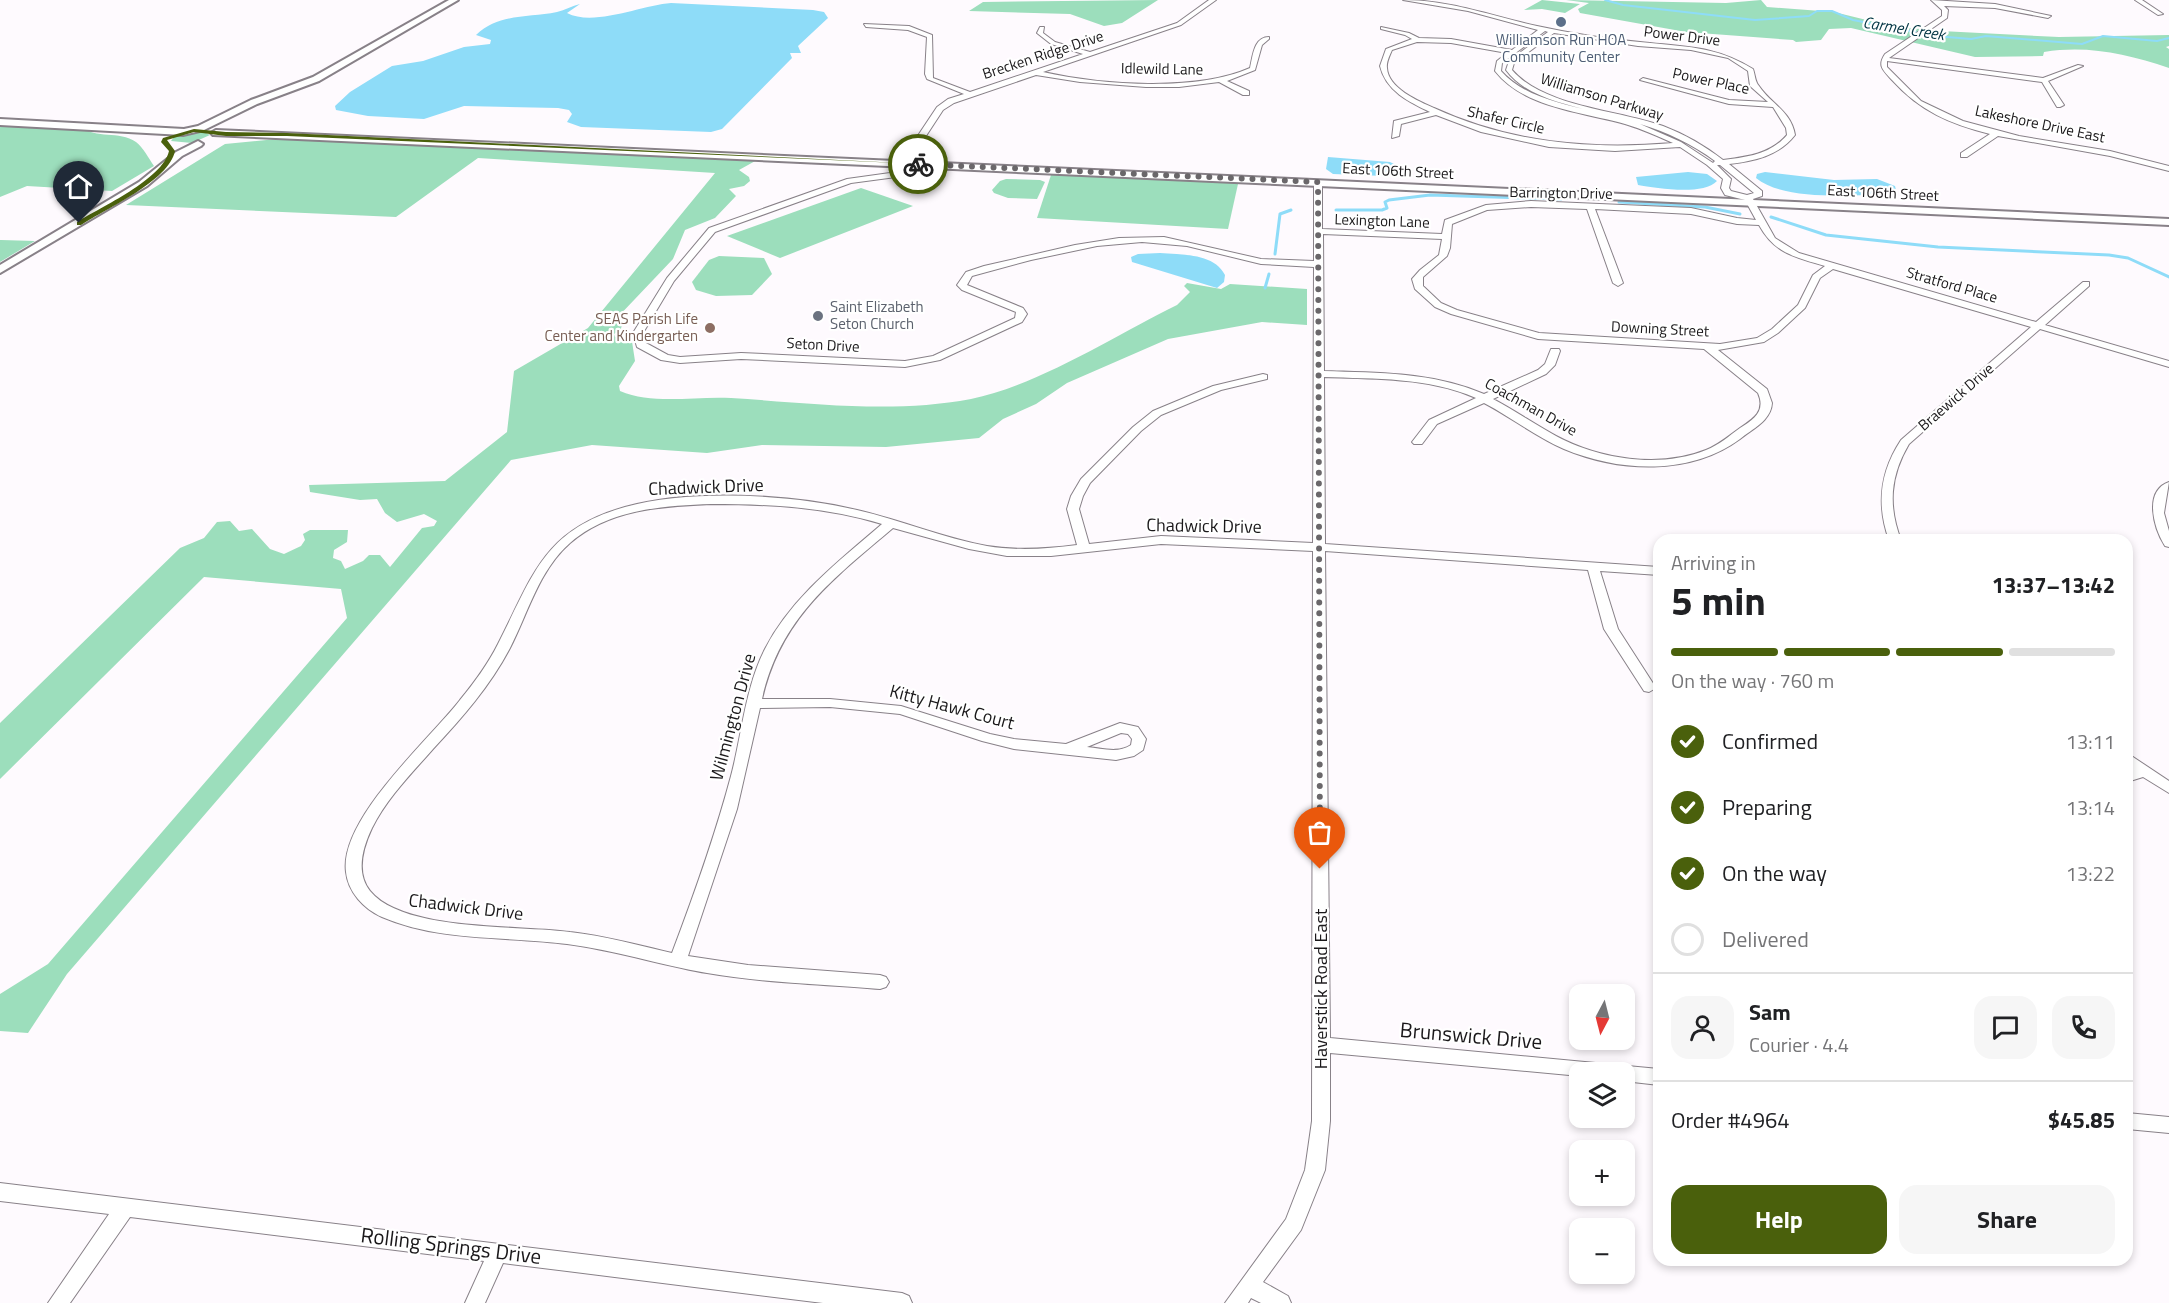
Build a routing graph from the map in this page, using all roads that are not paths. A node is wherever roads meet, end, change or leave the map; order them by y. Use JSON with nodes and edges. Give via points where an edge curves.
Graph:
{"nodes":[{"id":1,"x":441,"y":0,"type":"edge"},
{"id":2,"x":454,"y":0,"type":"edge"},
{"id":3,"x":1213,"y":0,"type":"edge"},
{"id":4,"x":1406,"y":0,"type":"edge"},
{"id":5,"x":2138,"y":0,"type":"edge"},
{"id":6,"x":1936,"y":2,"type":"edge"},
{"id":7,"x":2160,"y":14,"type":"dead end"},
{"id":8,"x":2048,"y":16,"type":"dead end"},
{"id":9,"x":866,"y":25,"type":"dead end"},
{"id":10,"x":1042,"y":28,"type":"dead end"},
{"id":11,"x":1383,"y":28,"type":"dead end"},
{"id":12,"x":1544,"y":29,"type":"junction"},
{"id":13,"x":1554,"y":30,"type":"junction"},
{"id":14,"x":1267,"y":38,"type":"dead end"},
{"id":15,"x":1419,"y":41,"type":"junction"},
{"id":16,"x":1511,"y":52,"type":"junction"},
{"id":17,"x":360,"y":53,"type":"junction"},
{"id":18,"x":1090,"y":54,"type":"junction"},
{"id":19,"x":1521,"y":54,"type":"junction"},
{"id":20,"x":1884,"y":59,"type":"junction"},
{"id":21,"x":2080,"y":66,"type":"dead end"},
{"id":22,"x":1033,"y":72,"type":"junction"},
{"id":23,"x":1643,"y":80,"type":"dead end"},
{"id":24,"x":2044,"y":80,"type":"junction"},
{"id":25,"x":1222,"y":81,"type":"junction"},
{"id":26,"x":969,"y":93,"type":"junction"},
{"id":27,"x":1246,"y":93,"type":"dead end"},
{"id":28,"x":1775,"y":105,"type":"junction"},
{"id":29,"x":2060,"y":105,"type":"dead end"},
{"id":30,"x":1435,"y":112,"type":"junction"},
{"id":31,"x":227,"y":116,"type":"junction"},
{"id":32,"x":0,"y":122,"type":"edge"},
{"id":33,"x":127,"y":129,"type":"junction"},
{"id":34,"x":185,"y":131,"type":"junction"},
{"id":35,"x":215,"y":132,"type":"junction"},
{"id":36,"x":1997,"y":132,"type":"junction"},
{"id":37,"x":266,"y":134,"type":"junction"},
{"id":38,"x":1395,"y":136,"type":"dead end"},
{"id":39,"x":202,"y":143,"type":"junction"},
{"id":40,"x":168,"y":144,"type":"junction"},
{"id":41,"x":1692,"y":144,"type":"junction"},
{"id":42,"x":1680,"y":145,"type":"junction"},
{"id":43,"x":1964,"y":155,"type":"dead end"},
{"id":44,"x":170,"y":162,"type":"junction"},
{"id":45,"x":1722,"y":162,"type":"junction"},
{"id":46,"x":904,"y":163,"type":"junction"},
{"id":47,"x":1709,"y":163,"type":"junction"},
{"id":48,"x":2169,"y":163,"type":"edge"},
{"id":49,"x":2160,"y":166,"type":"junction"},
{"id":50,"x":2169,"y":169,"type":"edge"},
{"id":51,"x":1318,"y":182,"type":"junction"},
{"id":52,"x":1573,"y":194,"type":"junction"},
{"id":53,"x":1600,"y":195,"type":"junction"},
{"id":54,"x":1749,"y":200,"type":"junction"},
{"id":55,"x":1590,"y":206,"type":"junction"},
{"id":56,"x":2169,"y":222,"type":"edge"},
{"id":57,"x":1762,"y":223,"type":"junction"},
{"id":58,"x":1318,"y":231,"type":"junction"},
{"id":59,"x":1445,"y":237,"type":"junction"},
{"id":60,"x":1832,"y":265,"type":"junction"},
{"id":61,"x":1318,"y":268,"type":"junction"},
{"id":62,"x":0,"y":270,"type":"edge"},
{"id":63,"x":1618,"y":283,"type":"dead end"},
{"id":64,"x":2086,"y":284,"type":"dead end"},
{"id":65,"x":1454,"y":312,"type":"joint"},
{"id":66,"x":2038,"y":326,"type":"junction"},
{"id":67,"x":1538,"y":336,"type":"junction"},
{"id":68,"x":1587,"y":341,"type":"junction"},
{"id":69,"x":1708,"y":347,"type":"junction"},
{"id":70,"x":1555,"y":351,"type":"junction"},
{"id":71,"x":2169,"y":364,"type":"edge"},
{"id":72,"x":1318,"y":374,"type":"junction"},
{"id":73,"x":1263,"y":377,"type":"dead end"},
{"id":74,"x":1486,"y":398,"type":"junction"},
{"id":75,"x":1418,"y":442,"type":"dead end"},
{"id":76,"x":2169,"y":485,"type":"edge"},
{"id":77,"x":891,"y":524,"type":"junction"},
{"id":78,"x":1892,"y":534,"type":"edge"},
{"id":79,"x":2169,"y":543,"type":"edge"},
{"id":80,"x":1084,"y":548,"type":"junction"},
{"id":81,"x":1318,"y":549,"type":"junction"},
{"id":82,"x":1593,"y":567,"type":"junction"},
{"id":83,"x":1653,"y":571,"type":"edge"},
{"id":84,"x":1649,"y":688,"type":"dead end"},
{"id":85,"x":754,"y":704,"type":"junction"},
{"id":86,"x":1067,"y":749,"type":"dead end"},
{"id":87,"x":2133,"y":762,"type":"edge"},
{"id":88,"x":2146,"y":771,"type":"junction"},
{"id":89,"x":2133,"y":775,"type":"edge"},
{"id":90,"x":2169,"y":788,"type":"edge"},
{"id":91,"x":678,"y":960,"type":"junction"},
{"id":92,"x":880,"y":982,"type":"dead end"},
{"id":93,"x":1322,"y":1045,"type":"junction"},
{"id":94,"x":1569,"y":1068,"type":"edge"},
{"id":95,"x":1635,"y":1074,"type":"edge"},
{"id":96,"x":1653,"y":1076,"type":"edge"},
{"id":97,"x":2133,"y":1122,"type":"edge"},
{"id":98,"x":2169,"y":1125,"type":"edge"},
{"id":99,"x":0,"y":1192,"type":"edge"},
{"id":100,"x":125,"y":1207,"type":"junction"},
{"id":101,"x":498,"y":1252,"type":"junction"},
{"id":102,"x":1248,"y":1285,"type":"junction"},
{"id":103,"x":58,"y":1303,"type":"edge"},
{"id":104,"x":475,"y":1303,"type":"edge"},
{"id":105,"x":902,"y":1303,"type":"edge"},
{"id":106,"x":1235,"y":1303,"type":"edge"},
{"id":107,"x":1281,"y":1303,"type":"edge"}],
"edges":[{"from":1,"to":17,"type":"street"},
{"from":2,"to":17,"type":"street"},
{"from":3,"to":18,"type":"street","name":"Brecken Ridge Drive","via":[[1179,24]]},
{"from":4,"to":12,"type":"street","name":"Power Drive","via":[[1468,9]]},
{"from":5,"to":7,"type":"street"},
{"from":6,"to":8,"type":"street","via":[[1995,6]]},
{"from":6,"to":20,"type":"street","via":[[1945,10],[1944,17]]},
{"from":9,"to":26,"type":"street","via":[[909,28],[930,36],[930,79]]},
{"from":10,"to":18,"type":"street","via":[[1047,40]]},
{"from":11,"to":15,"type":"street"},
{"from":12,"to":13,"type":"street","name":"Power Drive"},
{"from":12,"to":16,"type":"street"},
{"from":13,"to":19,"type":"street","name":"Williamson Parkway"},
{"from":13,"to":28,"type":"street","name":"Power Drive","via":[[1730,57],[1751,70],[1754,86]]},
{"from":14,"to":25,"type":"street","name":"Idlewild Lane","via":[[1259,44],[1253,69]]},
{"from":15,"to":16,"type":"street","name":"Shafer Circle"},
{"from":15,"to":30,"type":"street","name":"Shafer Circle","via":[[1389,49],[1383,68],[1400,92]]},
{"from":16,"to":19,"type":"street","name":"Shafer Circle"},
{"from":16,"to":42,"type":"street","name":"Williamson Parkway","via":[[1497,68],[1513,87],[1545,101],[1636,125]]},
{"from":17,"to":31,"type":"street","via":[[316,79]]},
{"from":18,"to":22,"type":"street","name":"Brecken Ridge Drive"},
{"from":19,"to":41,"type":"street","name":"Williamson Parkway","via":[[1509,70],[1528,88],[1649,124]]},
{"from":20,"to":24,"type":"street"},
{"from":20,"to":36,"type":"street","name":"Lakeshore Drive East","via":[[1884,68],[1930,111]]},
{"from":21,"to":24,"type":"street"},
{"from":22,"to":25,"type":"street","name":"Idlewild Lane","via":[[1084,81]]},
{"from":22,"to":26,"type":"street","name":"Brecken Ridge Drive"},
{"from":23,"to":28,"type":"street","name":"Power Place","via":[[1729,102]]},
{"from":24,"to":29,"type":"street"},
{"from":25,"to":27,"type":"street"},
{"from":26,"to":46,"type":"street","name":"Brecken Ridge Drive","via":[[942,106]]},
{"from":28,"to":45,"type":"street","name":"Power Drive","via":[[1790,128],[1787,141],[1764,154]]},
{"from":30,"to":38,"type":"street","via":[[1398,123]]},
{"from":30,"to":42,"type":"street","name":"Shafer Circle","via":[[1487,132],[1547,144],[1606,148]]},
{"from":31,"to":34,"type":"street"},
{"from":31,"to":35,"type":"street"},
{"from":32,"to":33,"type":"street"},
{"from":33,"to":34,"type":"street"},
{"from":33,"to":40,"type":"street","via":[[158,136]]},
{"from":34,"to":35,"type":"street","name":"East 106th Street"},
{"from":34,"to":40,"type":"street"},
{"from":35,"to":37,"type":"street","name":"East 106th Street"},
{"from":35,"to":39,"type":"street","via":[[216,136]]},
{"from":36,"to":43,"type":"street"},
{"from":36,"to":49,"type":"street","name":"Lakeshore Drive East"},
{"from":37,"to":39,"type":"street","name":"East 106th Street"},
{"from":37,"to":46,"type":"street","name":"East 106th Street"},
{"from":39,"to":40,"type":"street","name":"East 106th Street"},
{"from":39,"to":44,"type":"street"},
{"from":40,"to":44,"type":"street"},
{"from":41,"to":42,"type":"street","name":"Shafer Circle"},
{"from":41,"to":45,"type":"street","name":"Williamson Parkway"},
{"from":42,"to":47,"type":"street","name":"Williamson Parkway"},
{"from":44,"to":62,"type":"street","via":[[143,184]]},
{"from":45,"to":47,"type":"street","name":"Power Drive"},
{"from":45,"to":54,"type":"street","name":"Williamson Parkway","via":[[1758,190],[1760,194]]},
{"from":46,"to":51,"type":"street","name":"East 106th Street"},
{"from":46,"to":61,"type":"street","name":"Seton Drive","via":[[888,177],[845,182],[712,230],[670,280],[638,333],[641,345],[665,358],[680,360],[741,356],[890,364],[920,362],[1019,320],[1022,314],[1012,306],[964,288],[962,282],[969,274],[1121,241],[1164,240],[1201,247],[1250,266]]},
{"from":47,"to":54,"type":"street","name":"Williamson Parkway","via":[[1727,179],[1728,194]]},
{"from":48,"to":49,"type":"street"},
{"from":49,"to":50,"type":"street","name":"Lakeshore Drive East"},
{"from":51,"to":52,"type":"street","name":"East 106th Street"},
{"from":51,"to":58,"type":"street","name":"Haverstick Road East"},
{"from":52,"to":53,"type":"street","name":"East 106th Street"},
{"from":52,"to":55,"type":"street","via":[[1576,203]]},
{"from":53,"to":54,"type":"street","name":"East 106th Street"},
{"from":53,"to":55,"type":"street","via":[[1602,204]]},
{"from":54,"to":56,"type":"street","name":"East 106th Street"},
{"from":54,"to":57,"type":"street","name":"Stratford Place"},
{"from":55,"to":57,"type":"street","name":"Barrington Drive","via":[[1691,211]]},
{"from":55,"to":59,"type":"street","name":"Barrington Drive","via":[[1530,204],[1486,208],[1448,222]]},
{"from":55,"to":63,"type":"street"},
{"from":57,"to":60,"type":"street","name":"Stratford Place","via":[[1780,247]]},
{"from":58,"to":59,"type":"street","name":"Lexington Lane"},
{"from":58,"to":61,"type":"street","name":"Haverstick Road East"},
{"from":59,"to":65,"type":"street","name":"Barrington Drive","via":[[1443,256],[1422,270],[1417,279],[1423,294]]},
{"from":60,"to":66,"type":"street","name":"Stratford Place"},
{"from":60,"to":69,"type":"street","name":"Downing Street","via":[[1816,277],[1802,306],[1775,331],[1741,345]]},
{"from":61,"to":72,"type":"street","name":"Haverstick Road East"},
{"from":64,"to":66,"type":"street","name":"Braewick Drive"},
{"from":65,"to":67,"type":"street","name":"Downing Street"},
{"from":66,"to":71,"type":"street","name":"Stratford Place"},
{"from":66,"to":78,"type":"street","name":"Braewick Drive","via":[[1905,442],[1892,461],[1886,486]]},
{"from":67,"to":68,"type":"street","name":"Downing Street"},
{"from":67,"to":70,"type":"street"},
{"from":68,"to":69,"type":"street","name":"Downing Street"},
{"from":68,"to":70,"type":"street"},
{"from":69,"to":74,"type":"street","name":"Coachman Drive","via":[[1763,391],[1768,410],[1718,448],[1689,459],[1630,461],[1573,448]]},
{"from":70,"to":74,"type":"street","via":[[1546,369]]},
{"from":72,"to":74,"type":"street","name":"Coachman Drive","via":[[1435,382]]},
{"from":72,"to":81,"type":"street","name":"Haverstick Road East"},
{"from":73,"to":80,"type":"street","via":[[1217,388],[1157,413],[1137,429],[1085,481],[1077,496],[1073,509]]},
{"from":74,"to":75,"type":"street","via":[[1433,422]]},
{"from":76,"to":79,"type":"street","via":[[2158,509],[2160,528]]},
{"from":77,"to":80,"type":"street","name":"Chadwick Drive","via":[[1009,552]]},
{"from":77,"to":85,"type":"street","name":"Wilmington Drive","via":[[828,576],[792,617],[772,649]]},
{"from":77,"to":91,"type":"street","name":"Chadwick Drive","via":[[812,506],[729,501],[648,505],[582,527],[559,545],[536,576],[494,665],[386,795],[366,825],[353,856],[352,872],[368,902],[403,919],[569,937]]},
{"from":80,"to":81,"type":"street","name":"Chadwick Drive","via":[[1178,539]]},
{"from":81,"to":82,"type":"street","name":"Chadwick Drive"},
{"from":81,"to":93,"type":"street","name":"Haverstick Road East"},
{"from":82,"to":83,"type":"street","name":"Chadwick Drive"},
{"from":82,"to":84,"type":"street","via":[[1611,629]]},
{"from":85,"to":86,"type":"street","name":"Kitty Hawk Court","via":[[830,703],[891,709],[1014,744]]},
{"from":85,"to":91,"type":"street","name":"Wilmington Drive","via":[[714,864]]},
{"from":87,"to":88,"type":"street"},
{"from":88,"to":89,"type":"street"},
{"from":88,"to":90,"type":"street"},
{"from":91,"to":92,"type":"street","name":"Chadwick Drive","via":[[709,967]]},
{"from":93,"to":94,"type":"street","name":"Brunswick Drive"},
{"from":93,"to":102,"type":"street","name":"Haverstick Road East","via":[[1321,1121],[1315,1170],[1294,1224]]},
{"from":95,"to":96,"type":"street"},
{"from":97,"to":98,"type":"street"},
{"from":99,"to":100,"type":"street","name":"Rolling Springs Drive"},
{"from":100,"to":101,"type":"street","name":"Rolling Springs Drive"},
{"from":100,"to":103,"type":"street"},
{"from":101,"to":104,"type":"street"},
{"from":101,"to":105,"type":"street","name":"Rolling Springs Drive"},
{"from":102,"to":106,"type":"street","name":"Haverstick Road East"},
{"from":102,"to":107,"type":"street"}]}
